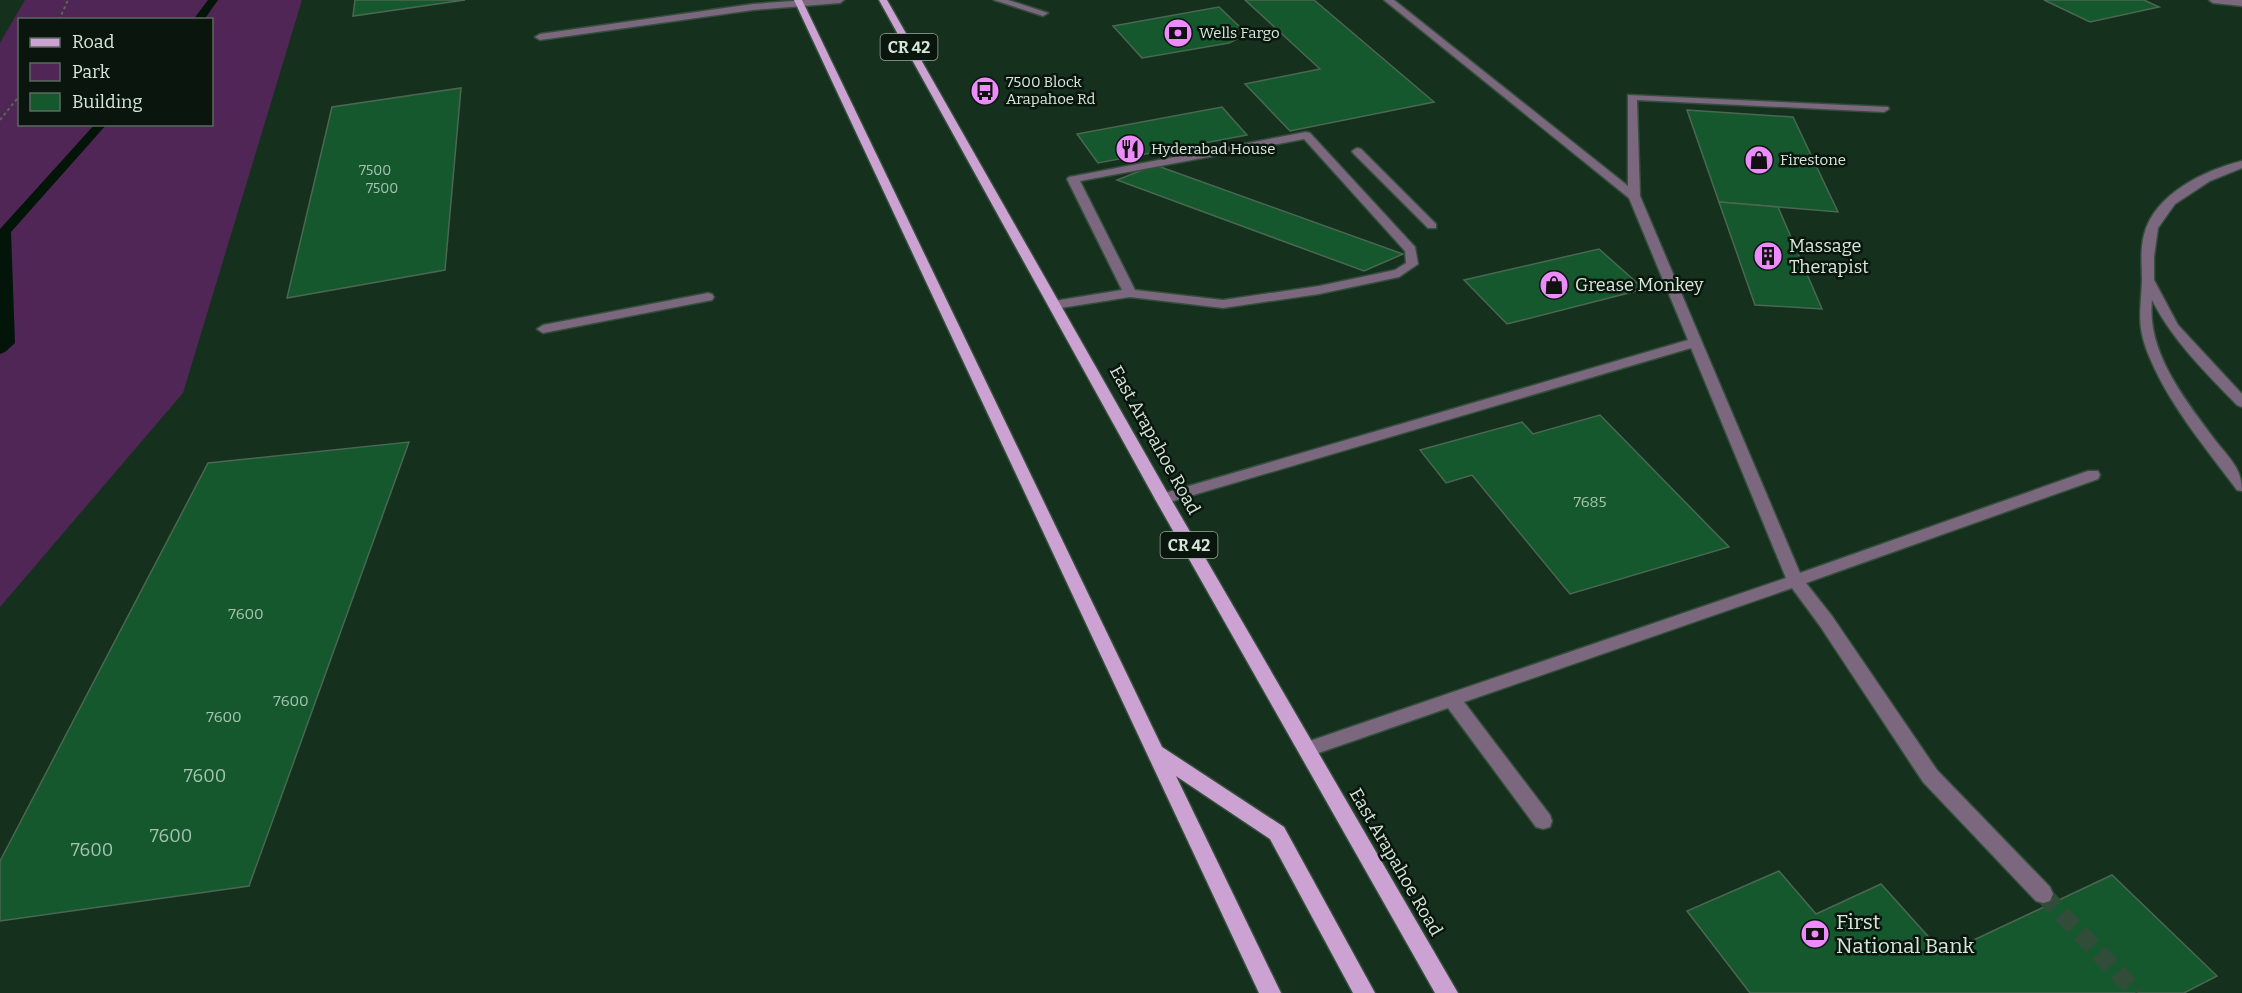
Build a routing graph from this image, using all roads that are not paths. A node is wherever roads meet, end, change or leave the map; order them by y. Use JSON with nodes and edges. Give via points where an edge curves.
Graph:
{"nodes":[{"id":1,"x":840,"y":0,"type":"edge"},
{"id":2,"x":883,"y":0,"type":"edge"},
{"id":3,"x":998,"y":0,"type":"edge"},
{"id":4,"x":1388,"y":0,"type":"edge"},
{"id":5,"x":2213,"y":0,"type":"edge"},
{"id":6,"x":799,"y":2,"type":"edge"},
{"id":7,"x":2242,"y":3,"type":"edge"},
{"id":8,"x":1043,"y":13,"type":"dead end"},
{"id":9,"x":540,"y":37,"type":"dead end"},
{"id":10,"x":1884,"y":109,"type":"dead end"},
{"id":11,"x":1357,"y":151,"type":"dead end"},
{"id":12,"x":2242,"y":164,"type":"edge"},
{"id":13,"x":1634,"y":196,"type":"junction"},
{"id":14,"x":1432,"y":225,"type":"dead end"},
{"id":15,"x":2148,"y":280,"type":"junction"},
{"id":16,"x":1130,"y":293,"type":"junction"},
{"id":17,"x":708,"y":297,"type":"dead end"},
{"id":18,"x":1054,"y":304,"type":"junction"},
{"id":19,"x":543,"y":329,"type":"dead end"},
{"id":20,"x":1695,"y":342,"type":"junction"},
{"id":21,"x":2242,"y":402,"type":"edge"},
{"id":22,"x":2093,"y":475,"type":"dead end"},
{"id":23,"x":2242,"y":486,"type":"edge"},
{"id":24,"x":1163,"y":499,"type":"junction"},
{"id":25,"x":1795,"y":581,"type":"junction"},
{"id":26,"x":1452,"y":699,"type":"junction"},
{"id":27,"x":1307,"y":749,"type":"junction"},
{"id":28,"x":1154,"y":751,"type":"junction"},
{"id":29,"x":1543,"y":821,"type":"dead end"},
{"id":30,"x":2043,"y":894,"type":"tunnel mouth"},
{"id":31,"x":1270,"y":993,"type":"edge"},
{"id":32,"x":1364,"y":993,"type":"edge"},
{"id":33,"x":1447,"y":993,"type":"edge"}],
"edges":[{"from":1,"to":6,"type":"street"},
{"from":2,"to":18,"type":"main road","name":"East Arapahoe Road","number":"CR 42"},
{"from":3,"to":8,"type":"street"},
{"from":4,"to":13,"type":"street"},
{"from":5,"to":7,"type":"street"},
{"from":6,"to":9,"type":"street"},
{"from":6,"to":28,"type":"main road"},
{"from":10,"to":13,"type":"street","via":[[1632,96]]},
{"from":11,"to":14,"type":"street"},
{"from":12,"to":15,"type":"street","via":[[2194,186],[2155,220],[2147,250]]},
{"from":13,"to":20,"type":"street"},
{"from":15,"to":21,"type":"street","via":[[2172,326]]},
{"from":15,"to":23,"type":"street","via":[[2144,317],[2153,351],[2172,387]]},
{"from":16,"to":16,"type":"street","via":[[1073,179],[1306,135],[1411,250],[1412,264],[1399,273],[1308,292],[1223,304]]},
{"from":16,"to":18,"type":"street"},
{"from":17,"to":19,"type":"street"},
{"from":18,"to":24,"type":"main road","name":"East Arapahoe Road","number":"CR 42"},
{"from":20,"to":24,"type":"street"},
{"from":20,"to":25,"type":"street"},
{"from":22,"to":25,"type":"street"},
{"from":24,"to":27,"type":"main road","name":"East Arapahoe Road","number":"CR 42"},
{"from":25,"to":26,"type":"street"},
{"from":25,"to":30,"type":"street","via":[[1930,776]]},
{"from":26,"to":27,"type":"street"},
{"from":26,"to":29,"type":"street"},
{"from":27,"to":33,"type":"main road","name":"East Arapahoe Road","number":"CR 42"},
{"from":28,"to":31,"type":"main road"},
{"from":28,"to":32,"type":"main road","via":[[1277,833]]}]}
